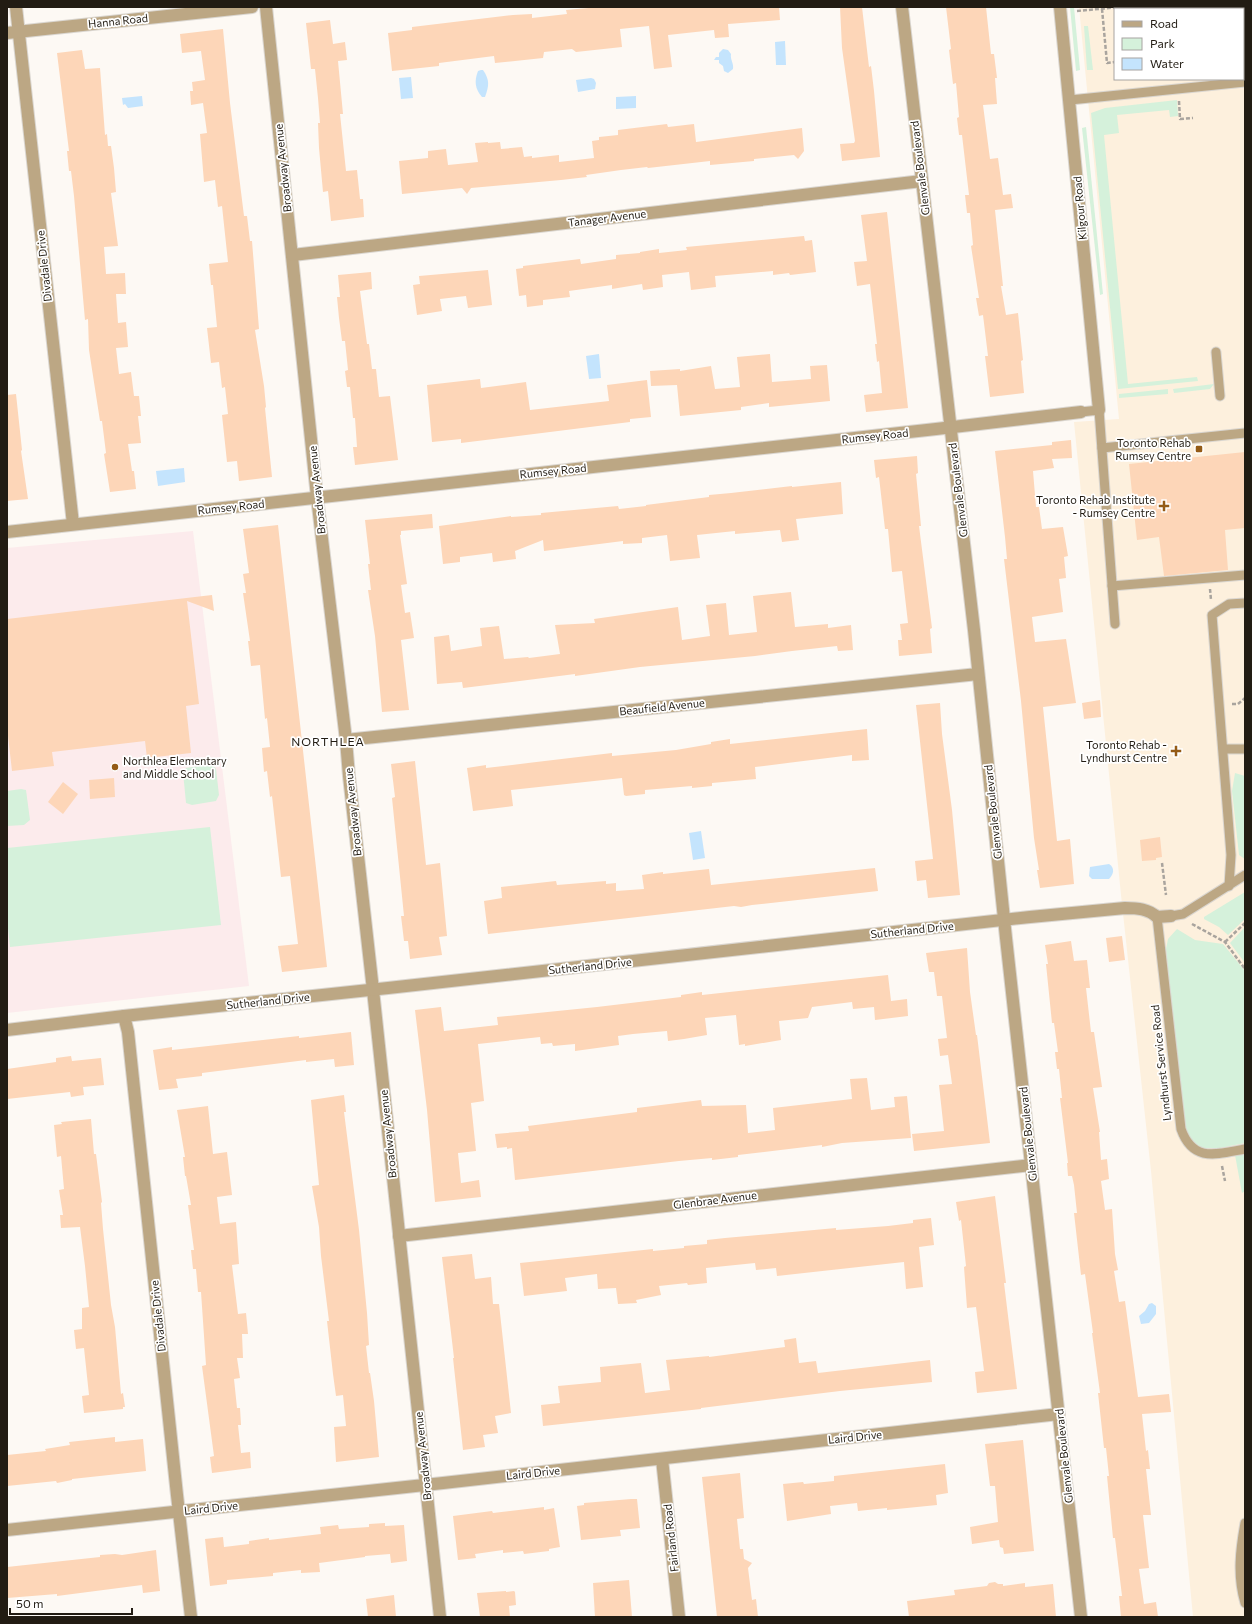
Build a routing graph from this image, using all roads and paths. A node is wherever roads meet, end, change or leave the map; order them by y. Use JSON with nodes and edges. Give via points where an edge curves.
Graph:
{"nodes":[{"id":1,"x":16,"y":7,"type":"edge"},
{"id":2,"x":252,"y":7,"type":"edge"},
{"id":3,"x":266,"y":7,"type":"edge"},
{"id":4,"x":902,"y":7,"type":"edge"},
{"id":5,"x":1060,"y":7,"type":"edge"},
{"id":6,"x":1120,"y":7,"type":"edge"},
{"id":7,"x":1086,"y":8,"type":"edge"},
{"id":8,"x":1102,"y":9,"type":"junction"},
{"id":9,"x":1077,"y":11,"type":"dead end"},
{"id":10,"x":13,"y":32,"type":"edge"},
{"id":11,"x":1114,"y":62,"type":"edge"},
{"id":12,"x":1245,"y":82,"type":"edge"},
{"id":13,"x":1190,"y":83,"type":"edge"},
{"id":14,"x":1070,"y":100,"type":"junction"},
{"id":15,"x":1178,"y":101,"type":"dead end"},
{"id":16,"x":1193,"y":118,"type":"dead end"},
{"id":17,"x":922,"y":181,"type":"junction"},
{"id":18,"x":293,"y":255,"type":"junction"},
{"id":19,"x":1216,"y":352,"type":"dead end"},
{"id":20,"x":1220,"y":396,"type":"dead end"},
{"id":21,"x":1099,"y":410,"type":"junction"},
{"id":22,"x":1081,"y":412,"type":"joint"},
{"id":23,"x":951,"y":427,"type":"junction"},
{"id":24,"x":1245,"y":433,"type":"edge"},
{"id":25,"x":1102,"y":448,"type":"junction"},
{"id":26,"x":317,"y":497,"type":"junction"},
{"id":27,"x":73,"y":524,"type":"junction"},
{"id":28,"x":7,"y":532,"type":"edge"},
{"id":29,"x":1245,"y":575,"type":"edge"},
{"id":30,"x":1209,"y":578,"type":"junction"},
{"id":31,"x":1112,"y":586,"type":"junction"},
{"id":32,"x":1245,"y":603,"type":"edge"},
{"id":33,"x":1212,"y":615,"type":"junction"},
{"id":34,"x":1115,"y":624,"type":"dead end"},
{"id":35,"x":978,"y":674,"type":"junction"},
{"id":36,"x":346,"y":740,"type":"junction"},
{"id":37,"x":1224,"y":749,"type":"junction"},
{"id":38,"x":1245,"y":749,"type":"edge"},
{"id":39,"x":1162,"y":863,"type":"dead end"},
{"id":40,"x":1245,"y":875,"type":"edge"},
{"id":41,"x":1230,"y":886,"type":"junction"},
{"id":42,"x":1166,"y":896,"type":"dead end"},
{"id":43,"x":1183,"y":914,"type":"junction"},
{"id":44,"x":1171,"y":916,"type":"joint"},
{"id":45,"x":1157,"y":917,"type":"junction"},
{"id":46,"x":1004,"y":920,"type":"junction"},
{"id":47,"x":1245,"y":922,"type":"edge"},
{"id":48,"x":1225,"y":942,"type":"junction"},
{"id":49,"x":1245,"y":969,"type":"edge"},
{"id":50,"x":374,"y":990,"type":"junction"},
{"id":51,"x":124,"y":1016,"type":"junction"},
{"id":52,"x":7,"y":1030,"type":"edge"},
{"id":53,"x":1245,"y":1149,"type":"edge"},
{"id":54,"x":1031,"y":1164,"type":"junction"},
{"id":55,"x":399,"y":1236,"type":"junction"},
{"id":56,"x":1060,"y":1414,"type":"junction"},
{"id":57,"x":662,"y":1459,"type":"junction"},
{"id":58,"x":426,"y":1485,"type":"junction"},
{"id":59,"x":179,"y":1511,"type":"junction"},
{"id":60,"x":1245,"y":1523,"type":"edge"},
{"id":61,"x":7,"y":1530,"type":"edge"},
{"id":62,"x":1245,"y":1603,"type":"edge"},
{"id":63,"x":191,"y":1617,"type":"edge"},
{"id":64,"x":440,"y":1617,"type":"edge"},
{"id":65,"x":679,"y":1617,"type":"edge"},
{"id":66,"x":1081,"y":1617,"type":"edge"}],
"edges":[{"from":1,"to":10,"type":"street","name":"Divadale Drive"},
{"from":2,"to":10,"type":"street","name":"Hanna Road"},
{"from":3,"to":18,"type":"street","name":"Broadway Avenue"},
{"from":4,"to":17,"type":"street","name":"Glenvale Boulevard"},
{"from":5,"to":14,"type":"street","name":"Kilgour Road"},
{"from":6,"to":8,"type":"path"},
{"from":7,"to":8,"type":"path"},
{"from":7,"to":9,"type":"path"},
{"from":8,"to":11,"type":"path","via":[[1107,63]]},
{"from":10,"to":27,"type":"street","name":"Divadale Drive"},
{"from":12,"to":13,"type":"lane"},
{"from":13,"to":14,"type":"lane"},
{"from":14,"to":21,"type":"street","name":"Kilgour Road"},
{"from":15,"to":16,"type":"path","via":[[1180,119]]},
{"from":17,"to":18,"type":"street","name":"Tanager Avenue"},
{"from":17,"to":23,"type":"street","name":"Glenvale Boulevard"},
{"from":18,"to":26,"type":"street","name":"Broadway Avenue"},
{"from":19,"to":20,"type":"lane"},
{"from":21,"to":22,"type":"lane","name":"Rumsey Road"},
{"from":21,"to":25,"type":"lane"},
{"from":22,"to":23,"type":"street","name":"Rumsey Road"},
{"from":23,"to":26,"type":"street","name":"Rumsey Road"},
{"from":23,"to":35,"type":"street","name":"Glenvale Boulevard"},
{"from":24,"to":25,"type":"lane"},
{"from":25,"to":31,"type":"lane"},
{"from":26,"to":27,"type":"street","name":"Rumsey Road"},
{"from":26,"to":36,"type":"street","name":"Broadway Avenue"},
{"from":27,"to":28,"type":"street","name":"Rumsey Road"},
{"from":29,"to":30,"type":"lane"},
{"from":30,"to":31,"type":"lane"},
{"from":30,"to":33,"type":"path"},
{"from":31,"to":34,"type":"lane"},
{"from":32,"to":33,"type":"lane","via":[[1229,604]]},
{"from":33,"to":37,"type":"lane"},
{"from":35,"to":36,"type":"street","name":"Beaufield Avenue"},
{"from":35,"to":46,"type":"street","name":"Glenvale Boulevard"},
{"from":36,"to":50,"type":"street","name":"Broadway Avenue","via":[[348,776]]},
{"from":37,"to":38,"type":"lane"},
{"from":37,"to":41,"type":"lane","via":[[1231,855]]},
{"from":39,"to":42,"type":"path"},
{"from":40,"to":41,"type":"lane"},
{"from":41,"to":43,"type":"lane"},
{"from":43,"to":44,"type":"lane"},
{"from":43,"to":48,"type":"path","via":[[1190,923]]},
{"from":44,"to":45,"type":"street"},
{"from":45,"to":46,"type":"street","name":"Sutherland Drive","via":[[1140,908],[1126,908]]},
{"from":45,"to":53,"type":"lane","name":"Lyndhurst Service Road","via":[[1183,1134],[1192,1148],[1201,1153]]},
{"from":46,"to":50,"type":"street","name":"Sutherland Drive"},
{"from":46,"to":54,"type":"street","name":"Glenvale Boulevard"},
{"from":47,"to":48,"type":"path"},
{"from":48,"to":49,"type":"path"},
{"from":50,"to":51,"type":"street","name":"Sutherland Drive"},
{"from":50,"to":55,"type":"street","name":"Broadway Avenue"},
{"from":51,"to":52,"type":"street","name":"Sutherland Drive"},
{"from":51,"to":59,"type":"street","name":"Divadale Drive","via":[[128,1032]]},
{"from":54,"to":55,"type":"street","name":"Glenbrae Avenue"},
{"from":54,"to":56,"type":"street","name":"Glenvale Boulevard"},
{"from":55,"to":58,"type":"street","name":"Broadway Avenue"},
{"from":56,"to":57,"type":"street","name":"Laird Drive"},
{"from":56,"to":66,"type":"street","name":"Glenvale Boulevard"},
{"from":57,"to":58,"type":"street","name":"Laird Drive"},
{"from":57,"to":65,"type":"street","name":"Fairland Road"},
{"from":58,"to":59,"type":"street","name":"Laird Drive"},
{"from":58,"to":64,"type":"street","name":"Broadway Avenue"},
{"from":59,"to":61,"type":"street","name":"Laird Drive"},
{"from":59,"to":63,"type":"street","name":"Divadale Drive"},
{"from":60,"to":62,"type":"lane","via":[[1239,1560],[1241,1590]]}]}
